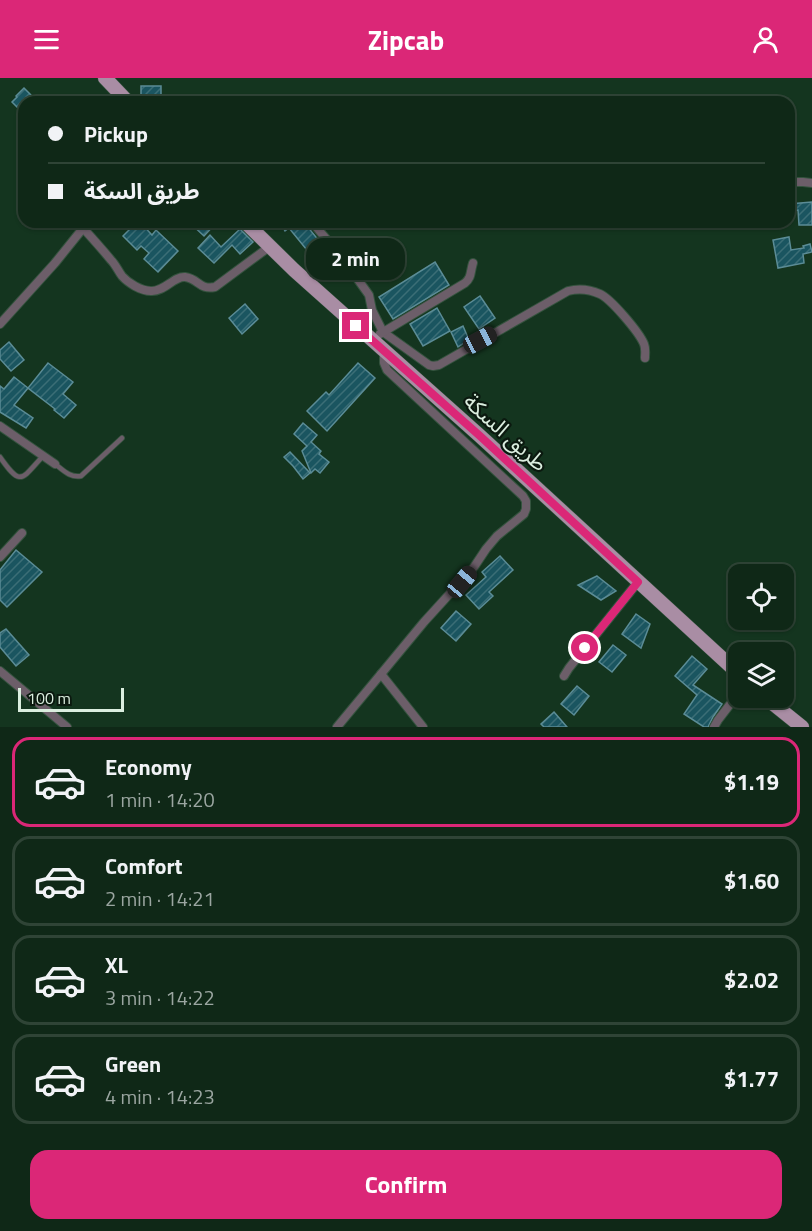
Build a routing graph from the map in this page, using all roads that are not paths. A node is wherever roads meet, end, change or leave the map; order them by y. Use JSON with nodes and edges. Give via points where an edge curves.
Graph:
{"nodes":[{"id":1,"x":105,"y":78,"type":"edge"},
{"id":2,"x":122,"y":96,"type":"edge"},
{"id":3,"x":795,"y":182,"type":"edge"},
{"id":4,"x":812,"y":183,"type":"edge"},
{"id":5,"x":84,"y":228,"type":"edge"},
{"id":6,"x":88,"y":228,"type":"edge"},
{"id":7,"x":251,"y":228,"type":"edge"},
{"id":8,"x":317,"y":228,"type":"edge"},
{"id":9,"x":269,"y":247,"type":"junction"},
{"id":10,"x":473,"y":263,"type":"dead end"},
{"id":11,"x":0,"y":324,"type":"edge"},
{"id":12,"x":377,"y":336,"type":"junction"},
{"id":13,"x":384,"y":350,"type":"junction"},
{"id":14,"x":645,"y":358,"type":"dead end"},
{"id":15,"x":0,"y":426,"type":"edge"},
{"id":16,"x":122,"y":438,"type":"dead end"},
{"id":17,"x":44,"y":456,"type":"junction"},
{"id":18,"x":0,"y":457,"type":"edge"},
{"id":19,"x":55,"y":464,"type":"joint"},
{"id":20,"x":22,"y":533,"type":"dead end"},
{"id":21,"x":0,"y":557,"type":"edge"},
{"id":22,"x":638,"y":582,"type":"junction"},
{"id":23,"x":728,"y":664,"type":"edge"},
{"id":24,"x":0,"y":671,"type":"edge"},
{"id":25,"x":381,"y":674,"type":"junction"},
{"id":26,"x":564,"y":676,"type":"dead end"},
{"id":27,"x":728,"y":707,"type":"edge"},
{"id":28,"x":777,"y":708,"type":"edge"},
{"id":29,"x":796,"y":725,"type":"edge"},
{"id":30,"x":67,"y":727,"type":"edge"},
{"id":31,"x":337,"y":727,"type":"edge"},
{"id":32,"x":423,"y":727,"type":"edge"},
{"id":33,"x":714,"y":727,"type":"edge"}],
"edges":[{"from":1,"to":2,"type":"main road"},
{"from":3,"to":4,"type":"street"},
{"from":5,"to":11,"type":"street"},
{"from":6,"to":9,"type":"street","via":[[122,276],[150,291],[185,277],[205,288],[215,287]]},
{"from":7,"to":9,"type":"main road","name":"طريق السكة"},
{"from":8,"to":12,"type":"street","via":[[369,295]]},
{"from":9,"to":12,"type":"main road","name":"طريق السكة"},
{"from":10,"to":12,"type":"street","via":[[465,284]]},
{"from":12,"to":13,"type":"main road","name":"طريق السكة"},
{"from":12,"to":14,"type":"street","via":[[429,365],[439,365],[579,288],[603,295],[621,313],[642,341]]},
{"from":13,"to":22,"type":"main road","name":"طريق السكة"},
{"from":13,"to":25,"type":"street","via":[[387,370],[523,496],[526,509],[520,519],[497,536]]},
{"from":15,"to":17,"type":"street"},
{"from":16,"to":19,"type":"lane","via":[[81,476],[70,475]]},
{"from":17,"to":18,"type":"lane","via":[[20,477]]},
{"from":17,"to":19,"type":"street"},
{"from":20,"to":21,"type":"street"},
{"from":22,"to":23,"type":"main road","name":"طريق السكة"},
{"from":22,"to":26,"type":"street"},
{"from":24,"to":30,"type":"street"},
{"from":25,"to":31,"type":"street"},
{"from":25,"to":32,"type":"street"},
{"from":27,"to":33,"type":"street"},
{"from":28,"to":29,"type":"main road"}]}
